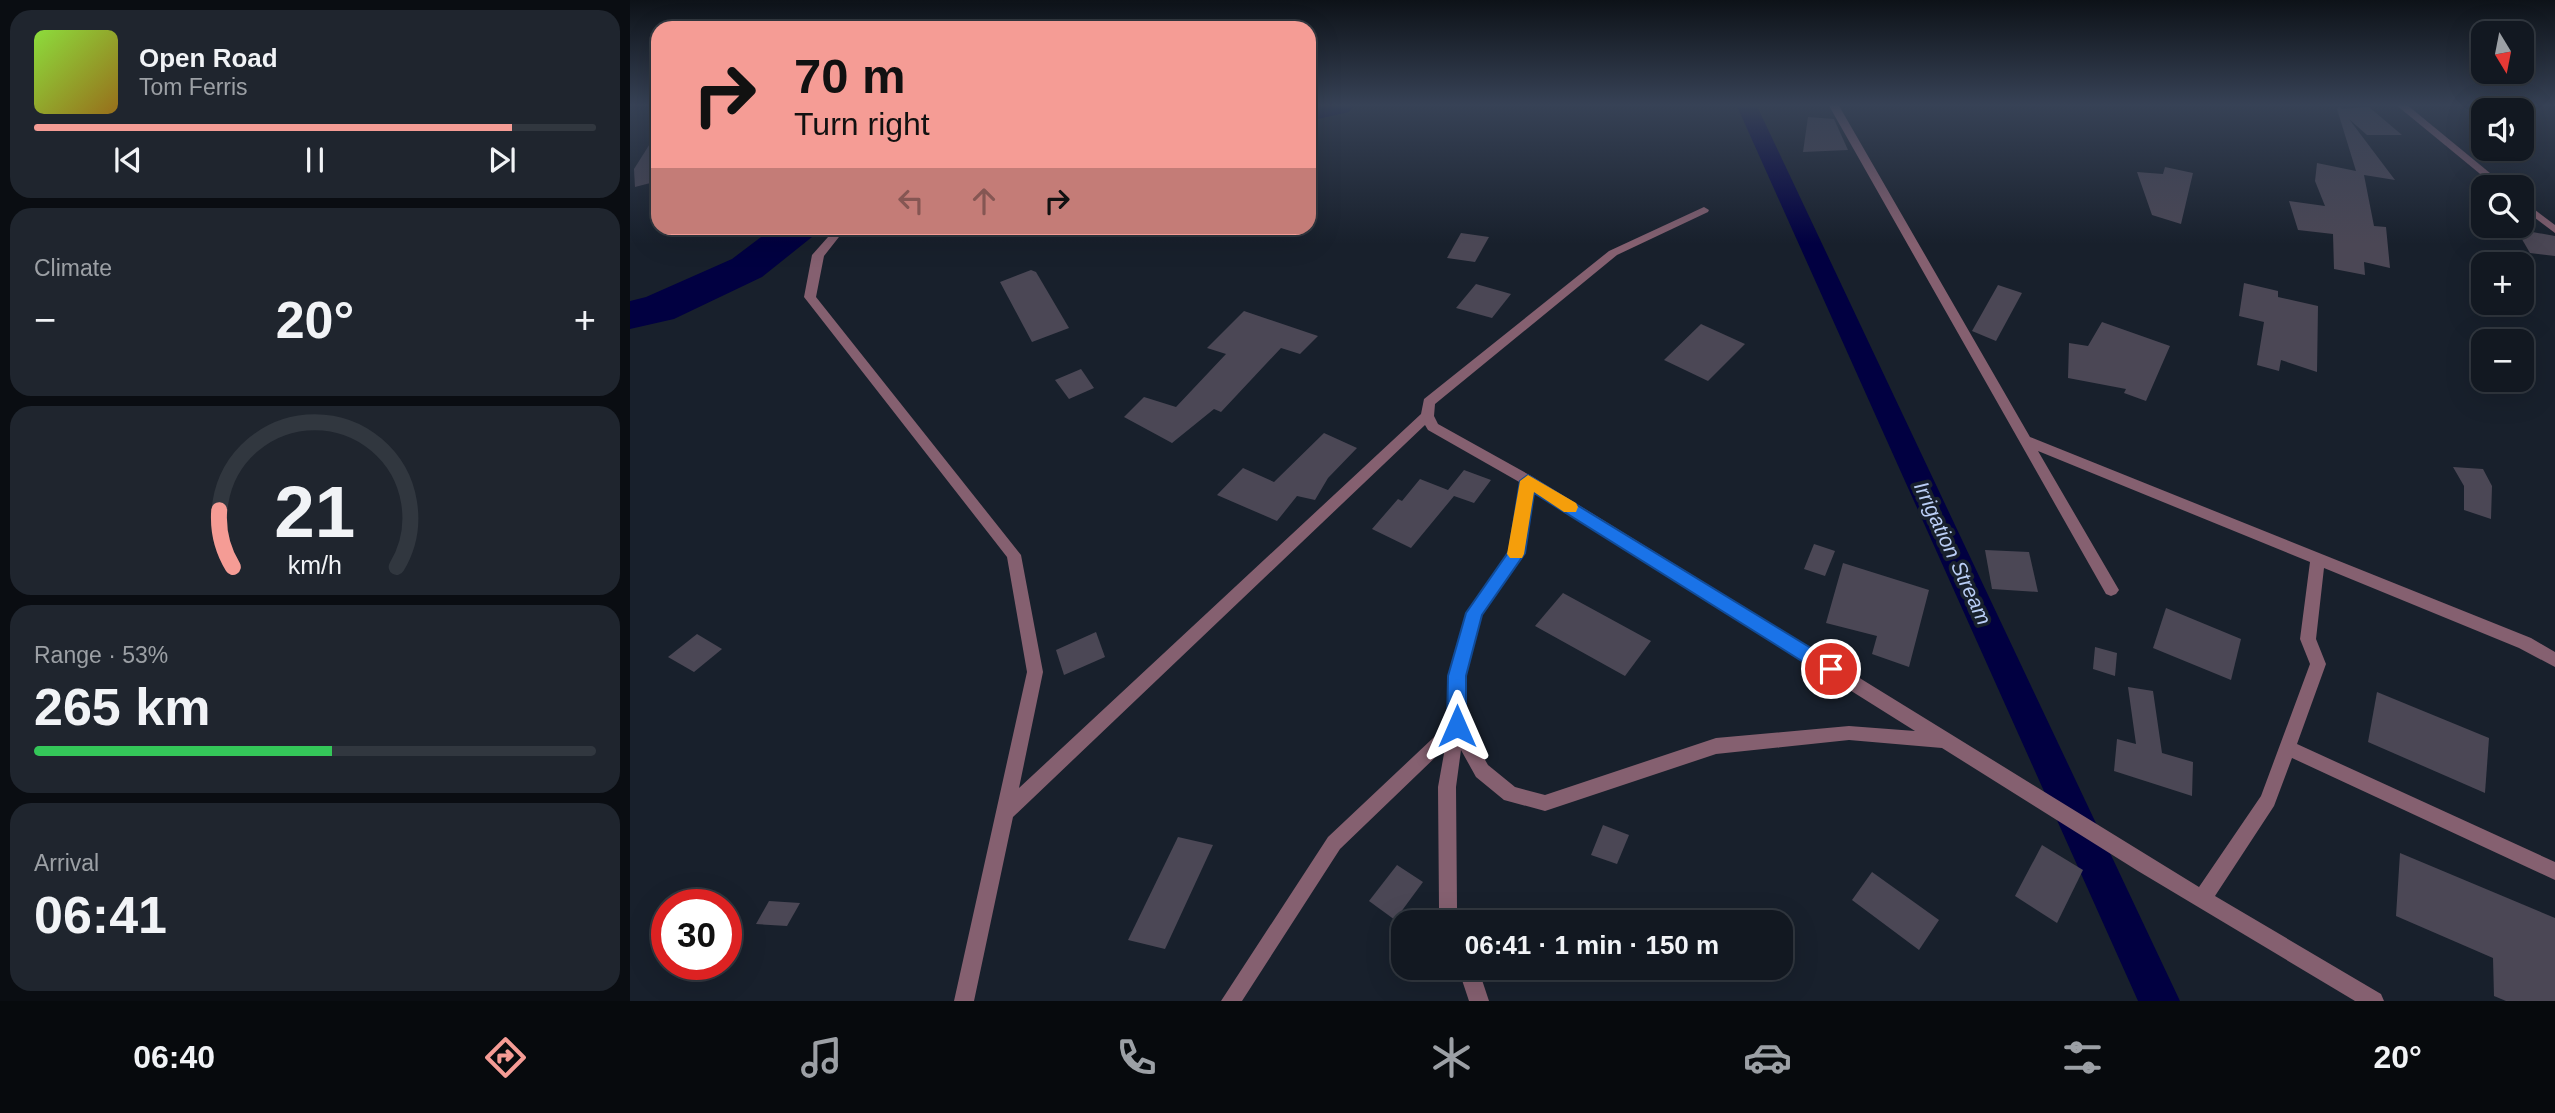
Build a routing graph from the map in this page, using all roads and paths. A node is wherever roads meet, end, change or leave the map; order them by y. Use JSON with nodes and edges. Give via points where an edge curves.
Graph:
{"nodes":[{"id":1,"x":1860,"y":151,"type":"edge"},
{"id":2,"x":2457,"y":151,"type":"edge"},
{"id":3,"x":2487,"y":175,"type":"edge"},
{"id":4,"x":1704,"y":210,"type":"dead end"},
{"id":5,"x":2534,"y":213,"type":"edge"},
{"id":6,"x":2555,"y":230,"type":"edge"},
{"id":7,"x":835,"y":235,"type":"edge"},
{"id":8,"x":1427,"y":416,"type":"junction"},
{"id":9,"x":2025,"y":440,"type":"junction"},
{"id":10,"x":1528,"y":481,"type":"junction"},
{"id":11,"x":2318,"y":559,"type":"junction"},
{"id":12,"x":2111,"y":590,"type":"dead end"},
{"id":13,"x":2555,"y":660,"type":"edge"},
{"id":14,"x":1457,"y":726,"type":"junction"},
{"id":15,"x":1947,"y":742,"type":"junction"},
{"id":16,"x":2287,"y":748,"type":"junction"},
{"id":17,"x":1004,"y":813,"type":"junction"},
{"id":18,"x":2555,"y":871,"type":"edge"},
{"id":19,"x":2202,"y":899,"type":"junction"},
{"id":20,"x":1449,"y":910,"type":"edge"},
{"id":21,"x":1472,"y":980,"type":"edge"},
{"id":22,"x":964,"y":1001,"type":"edge"},
{"id":23,"x":1231,"y":1001,"type":"edge"},
{"id":24,"x":1479,"y":1001,"type":"edge"},
{"id":25,"x":2374,"y":1001,"type":"edge"}],
"edges":[{"from":1,"to":9,"type":"street"},
{"from":2,"to":3,"type":"street"},
{"from":4,"to":8,"type":"street","via":[[1613,253],[1429,402]]},
{"from":5,"to":6,"type":"street"},
{"from":7,"to":17,"type":"street","via":[[818,255],[810,296],[1014,555],[1035,671]]},
{"from":8,"to":10,"type":"street","via":[[1433,427]]},
{"from":8,"to":17,"type":"street"},
{"from":9,"to":11,"type":"street"},
{"from":9,"to":12,"type":"street"},
{"from":10,"to":14,"type":"street","via":[[1517,553],[1474,613],[1457,676]]},
{"from":10,"to":15,"type":"street"},
{"from":11,"to":13,"type":"street","via":[[2525,643]]},
{"from":11,"to":16,"type":"street","via":[[2308,639],[2318,664]]},
{"from":14,"to":15,"type":"street","via":[[1482,771],[1510,794],[1545,803],[1716,746],[1849,733]]},
{"from":14,"to":20,"type":"street","via":[[1447,787]]},
{"from":14,"to":23,"type":"street","via":[[1334,843]]},
{"from":15,"to":19,"type":"street"},
{"from":16,"to":18,"type":"street"},
{"from":16,"to":19,"type":"street","via":[[2268,800]]},
{"from":17,"to":22,"type":"street"},
{"from":19,"to":25,"type":"street"},
{"from":21,"to":24,"type":"street"}]}
